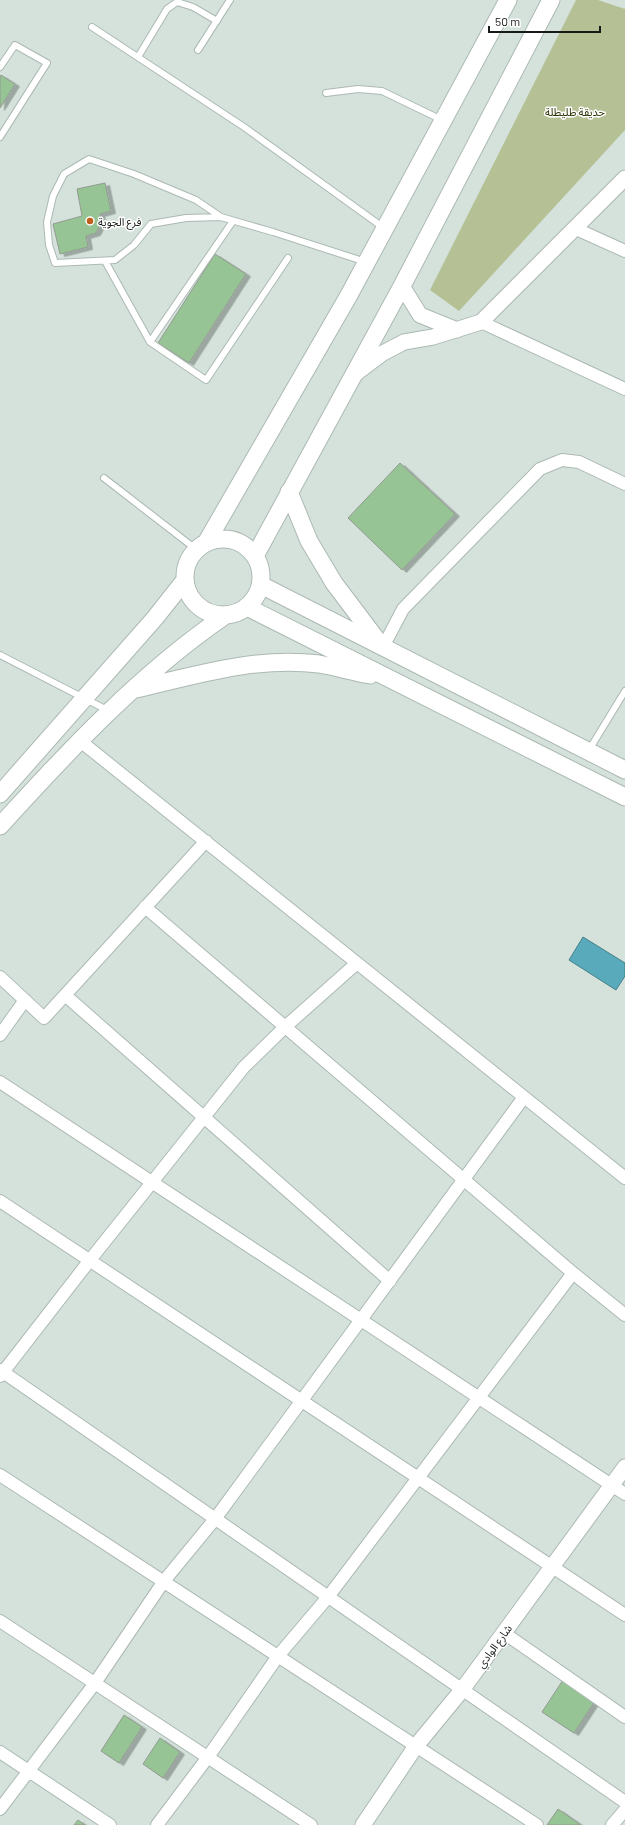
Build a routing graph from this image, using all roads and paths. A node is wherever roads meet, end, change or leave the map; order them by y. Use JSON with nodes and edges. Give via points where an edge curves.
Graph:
{"nodes":[{"id":1,"x":230,"y":0,"type":"edge"},
{"id":2,"x":508,"y":0,"type":"edge"},
{"id":3,"x":551,"y":0,"type":"edge"},
{"id":4,"x":175,"y":1,"type":"edge"},
{"id":5,"x":217,"y":21,"type":"junction"},
{"id":6,"x":92,"y":27,"type":"dead end"},
{"id":7,"x":198,"y":50,"type":"dead end"},
{"id":8,"x":138,"y":57,"type":"junction"},
{"id":9,"x":0,"y":67,"type":"edge"},
{"id":10,"x":326,"y":93,"type":"dead end"},
{"id":11,"x":443,"y":120,"type":"junction"},
{"id":12,"x":0,"y":137,"type":"edge"},
{"id":13,"x":625,"y":178,"type":"edge"},
{"id":14,"x":220,"y":217,"type":"junction"},
{"id":15,"x":233,"y":221,"type":"junction"},
{"id":16,"x":385,"y":228,"type":"junction"},
{"id":17,"x":574,"y":228,"type":"junction"},
{"id":18,"x":625,"y":251,"type":"edge"},
{"id":19,"x":288,"y":258,"type":"dead end"},
{"id":20,"x":104,"y":261,"type":"junction"},
{"id":21,"x":367,"y":262,"type":"junction"},
{"id":22,"x":402,"y":286,"type":"junction"},
{"id":23,"x":481,"y":322,"type":"junction"},
{"id":24,"x":457,"y":330,"type":"junction"},
{"id":25,"x":150,"y":342,"type":"junction"},
{"id":26,"x":354,"y":375,"type":"junction"},
{"id":27,"x":625,"y":389,"type":"edge"},
{"id":28,"x":104,"y":478,"type":"dead end"},
{"id":29,"x":625,"y":484,"type":"edge"},
{"id":30,"x":289,"y":492,"type":"junction"},
{"id":31,"x":201,"y":546,"type":"junction"},
{"id":32,"x":256,"y":556,"type":"junction"},
{"id":33,"x":185,"y":580,"type":"junction"},
{"id":34,"x":261,"y":585,"type":"junction"},
{"id":35,"x":247,"y":607,"type":"junction"},
{"id":36,"x":226,"y":615,"type":"junction"},
{"id":37,"x":383,"y":647,"type":"junction"},
{"id":38,"x":0,"y":655,"type":"edge"},
{"id":39,"x":396,"y":681,"type":"junction"},
{"id":40,"x":134,"y":689,"type":"junction"},
{"id":41,"x":625,"y":691,"type":"edge"},
{"id":42,"x":84,"y":699,"type":"junction"},
{"id":43,"x":110,"y":711,"type":"junction"},
{"id":44,"x":80,"y":740,"type":"junction"},
{"id":45,"x":588,"y":751,"type":"junction"},
{"id":46,"x":625,"y":770,"type":"edge"},
{"id":47,"x":0,"y":794,"type":"edge"},
{"id":48,"x":625,"y":797,"type":"edge"},
{"id":49,"x":0,"y":826,"type":"edge"},
{"id":50,"x":206,"y":841,"type":"junction"},
{"id":51,"x":145,"y":908,"type":"junction"},
{"id":52,"x":357,"y":963,"type":"junction"},
{"id":53,"x":0,"y":977,"type":"edge"},
{"id":54,"x":65,"y":995,"type":"junction"},
{"id":55,"x":25,"y":1000,"type":"junction"},
{"id":56,"x":285,"y":1027,"type":"junction"},
{"id":57,"x":0,"y":1034,"type":"edge"},
{"id":58,"x":0,"y":1082,"type":"edge"},
{"id":59,"x":524,"y":1097,"type":"junction"},
{"id":60,"x":204,"y":1117,"type":"junction"},
{"id":61,"x":625,"y":1178,"type":"edge"},
{"id":62,"x":464,"y":1180,"type":"junction"},
{"id":63,"x":152,"y":1182,"type":"junction"},
{"id":64,"x":0,"y":1200,"type":"edge"},
{"id":65,"x":90,"y":1260,"type":"junction"},
{"id":66,"x":573,"y":1273,"type":"junction"},
{"id":67,"x":390,"y":1281,"type":"junction"},
{"id":68,"x":625,"y":1315,"type":"edge"},
{"id":69,"x":361,"y":1320,"type":"junction"},
{"id":70,"x":1,"y":1373,"type":"edge"},
{"id":71,"x":479,"y":1398,"type":"junction"},
{"id":72,"x":301,"y":1401,"type":"junction"},
{"id":73,"x":625,"y":1467,"type":"edge"},
{"id":74,"x":0,"y":1475,"type":"edge"},
{"id":75,"x":418,"y":1478,"type":"junction"},
{"id":76,"x":612,"y":1485,"type":"junction"},
{"id":77,"x":625,"y":1494,"type":"edge"},
{"id":78,"x":215,"y":1519,"type":"junction"},
{"id":79,"x":552,"y":1567,"type":"junction"},
{"id":80,"x":164,"y":1581,"type":"junction"},
{"id":81,"x":328,"y":1597,"type":"junction"},
{"id":82,"x":625,"y":1616,"type":"edge"},
{"id":83,"x":0,"y":1621,"type":"edge"},
{"id":84,"x":504,"y":1633,"type":"junction"},
{"id":85,"x":278,"y":1656,"type":"junction"},
{"id":86,"x":95,"y":1683,"type":"junction"},
{"id":87,"x":462,"y":1690,"type":"junction"},
{"id":88,"x":625,"y":1716,"type":"edge"},
{"id":89,"x":416,"y":1746,"type":"junction"},
{"id":90,"x":0,"y":1752,"type":"edge"},
{"id":91,"x":208,"y":1757,"type":"junction"},
{"id":92,"x":30,"y":1772,"type":"junction"},
{"id":93,"x":625,"y":1802,"type":"edge"},
{"id":94,"x":0,"y":1809,"type":"edge"},
{"id":95,"x":625,"y":1810,"type":"edge"},
{"id":96,"x":110,"y":1825,"type":"edge"},
{"id":97,"x":157,"y":1825,"type":"edge"},
{"id":98,"x":311,"y":1825,"type":"edge"},
{"id":99,"x":363,"y":1825,"type":"edge"},
{"id":100,"x":537,"y":1825,"type":"edge"},
{"id":101,"x":612,"y":1825,"type":"edge"}],
"edges":[{"from":1,"to":5,"type":"lane"},
{"from":2,"to":11,"type":"main road"},
{"from":3,"to":22,"type":"main road"},
{"from":4,"to":5,"type":"lane"},
{"from":4,"to":8,"type":"lane","via":[[167,9]]},
{"from":5,"to":7,"type":"lane"},
{"from":6,"to":8,"type":"lane"},
{"from":8,"to":16,"type":"lane","via":[[244,127]]},
{"from":9,"to":12,"type":"lane","via":[[15,45],[47,63]]},
{"from":10,"to":11,"type":"lane","via":[[358,89],[382,91]]},
{"from":11,"to":16,"type":"main road"},
{"from":13,"to":17,"type":"street"},
{"from":14,"to":15,"type":"lane"},
{"from":14,"to":20,"type":"lane","via":[[186,218],[151,224],[134,245],[115,260]]},
{"from":14,"to":20,"type":"lane","via":[[196,200],[134,174],[89,159],[64,174],[53,196],[47,222],[49,245],[55,263]]},
{"from":15,"to":21,"type":"lane"},
{"from":15,"to":25,"type":"lane"},
{"from":16,"to":21,"type":"main road"},
{"from":17,"to":18,"type":"street"},
{"from":17,"to":23,"type":"street"},
{"from":19,"to":25,"type":"lane","via":[[206,380]]},
{"from":20,"to":25,"type":"lane"},
{"from":21,"to":31,"type":"main road"},
{"from":22,"to":24,"type":"street","via":[[420,315]]},
{"from":22,"to":26,"type":"main road"},
{"from":23,"to":24,"type":"street"},
{"from":23,"to":27,"type":"street"},
{"from":24,"to":26,"type":"street","via":[[404,342],[383,353]]},
{"from":26,"to":30,"type":"main road"},
{"from":28,"to":31,"type":"lane"},
{"from":29,"to":37,"type":"street","via":[[579,462],[562,460],[540,469],[403,609]]},
{"from":30,"to":32,"type":"main road"},
{"from":30,"to":37,"type":"main road","via":[[309,542],[334,583]]},
{"from":31,"to":32,"type":"main road","via":[[216,539],[228,539],[248,548]]},
{"from":31,"to":33,"type":"main road","via":[[190,558]]},
{"from":32,"to":34,"type":"main road","via":[[262,575]]},
{"from":33,"to":36,"type":"main road","via":[[194,602],[209,612]]},
{"from":33,"to":42,"type":"main road"},
{"from":34,"to":35,"type":"main road","via":[[256,598]]},
{"from":34,"to":37,"type":"main road"},
{"from":35,"to":36,"type":"main road","via":[[237,613]]},
{"from":35,"to":39,"type":"main road"},
{"from":36,"to":40,"type":"main road","via":[[198,634]]},
{"from":37,"to":45,"type":"main road"},
{"from":38,"to":42,"type":"lane"},
{"from":39,"to":40,"type":"main road","via":[[319,664],[270,663],[220,669]]},
{"from":39,"to":48,"type":"main road"},
{"from":40,"to":43,"type":"main road"},
{"from":41,"to":45,"type":"lane"},
{"from":42,"to":43,"type":"lane"},
{"from":42,"to":47,"type":"main road"},
{"from":43,"to":44,"type":"main road"},
{"from":44,"to":49,"type":"main road"},
{"from":44,"to":50,"type":"street"},
{"from":45,"to":46,"type":"main road"},
{"from":50,"to":51,"type":"street"},
{"from":50,"to":52,"type":"street"},
{"from":51,"to":54,"type":"street"},
{"from":51,"to":56,"type":"street"},
{"from":52,"to":56,"type":"street"},
{"from":52,"to":59,"type":"street"},
{"from":53,"to":55,"type":"street"},
{"from":54,"to":55,"type":"street","via":[[44,1018]]},
{"from":54,"to":60,"type":"street"},
{"from":55,"to":57,"type":"street"},
{"from":56,"to":60,"type":"street","via":[[244,1067]]},
{"from":56,"to":62,"type":"street"},
{"from":58,"to":63,"type":"street"},
{"from":59,"to":61,"type":"street"},
{"from":59,"to":62,"type":"street"},
{"from":60,"to":63,"type":"street"},
{"from":60,"to":67,"type":"street"},
{"from":62,"to":66,"type":"street"},
{"from":62,"to":67,"type":"street"},
{"from":63,"to":65,"type":"street"},
{"from":63,"to":69,"type":"street"},
{"from":64,"to":65,"type":"street"},
{"from":65,"to":70,"type":"street"},
{"from":65,"to":72,"type":"street"},
{"from":66,"to":68,"type":"street"},
{"from":66,"to":71,"type":"street"},
{"from":67,"to":69,"type":"street"},
{"from":69,"to":71,"type":"street"},
{"from":69,"to":72,"type":"street"},
{"from":70,"to":78,"type":"street"},
{"from":71,"to":75,"type":"street"},
{"from":71,"to":76,"type":"street"},
{"from":72,"to":75,"type":"street"},
{"from":72,"to":78,"type":"street"},
{"from":73,"to":76,"type":"street","name":"شارع الوادي"},
{"from":74,"to":80,"type":"street"},
{"from":75,"to":79,"type":"street"},
{"from":75,"to":81,"type":"street"},
{"from":76,"to":77,"type":"street"},
{"from":76,"to":79,"type":"street","name":"شارع الوادي"},
{"from":78,"to":80,"type":"street"},
{"from":78,"to":81,"type":"street"},
{"from":79,"to":82,"type":"street"},
{"from":79,"to":84,"type":"street","name":"شارع الوادي"},
{"from":80,"to":85,"type":"street"},
{"from":80,"to":86,"type":"street"},
{"from":81,"to":85,"type":"street"},
{"from":81,"to":87,"type":"street"},
{"from":83,"to":86,"type":"street"},
{"from":84,"to":87,"type":"street","name":"شارع الوادي"},
{"from":84,"to":88,"type":"street"},
{"from":85,"to":89,"type":"street"},
{"from":85,"to":91,"type":"street"},
{"from":86,"to":91,"type":"street"},
{"from":86,"to":92,"type":"street"},
{"from":87,"to":89,"type":"street","name":"شارع الوادي"},
{"from":87,"to":93,"type":"street"},
{"from":89,"to":99,"type":"street","name":"شارع الوادي"},
{"from":89,"to":100,"type":"street"},
{"from":90,"to":92,"type":"street"},
{"from":91,"to":97,"type":"street"},
{"from":91,"to":98,"type":"street"},
{"from":92,"to":94,"type":"street"},
{"from":92,"to":96,"type":"street"},
{"from":95,"to":101,"type":"street"}]}
